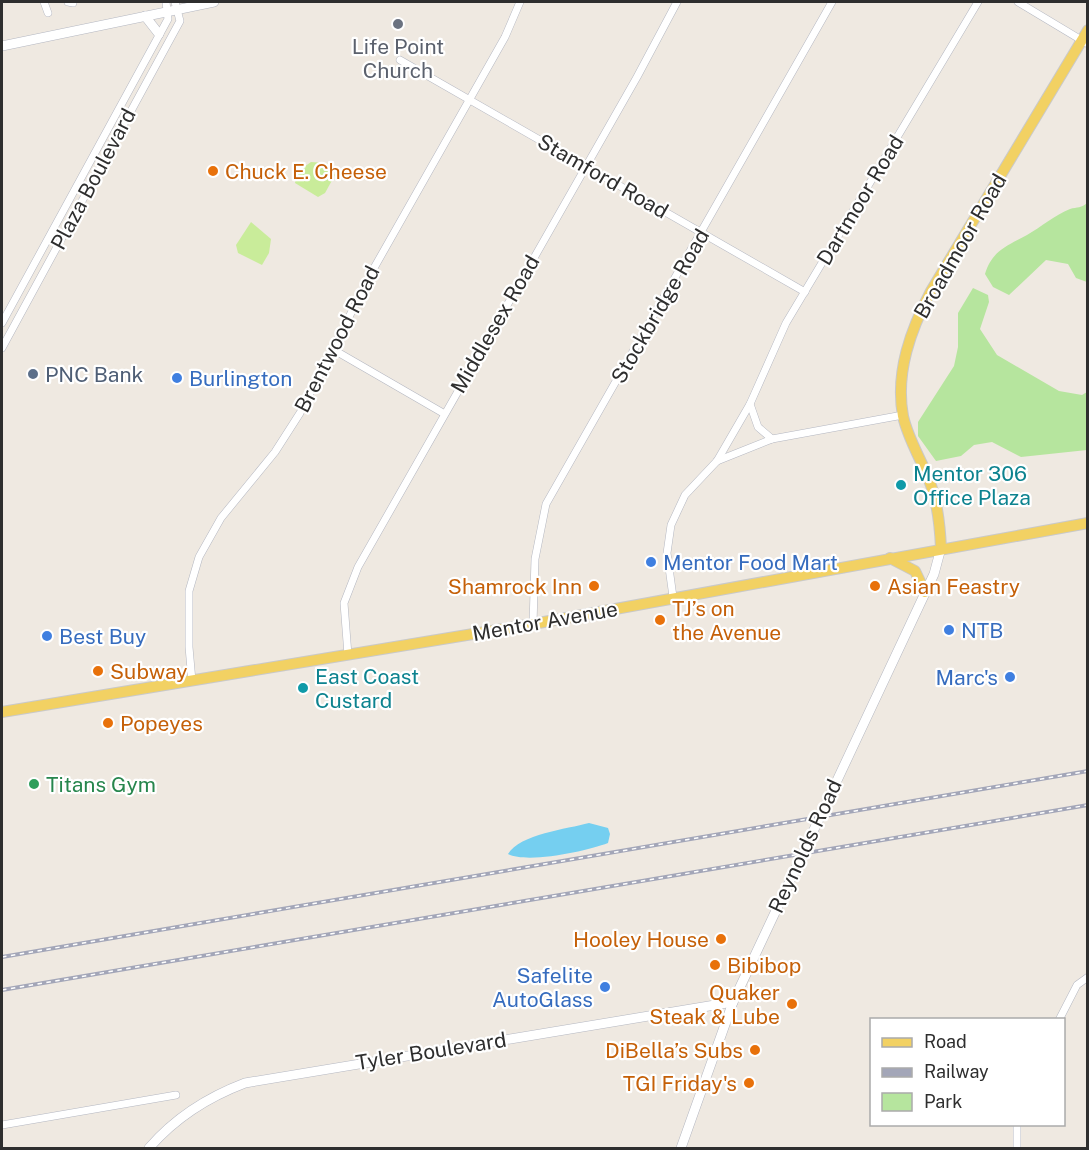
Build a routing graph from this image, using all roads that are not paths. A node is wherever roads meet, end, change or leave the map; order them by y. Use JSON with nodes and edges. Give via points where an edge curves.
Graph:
{"nodes":[{"id":1,"x":44,"y":2,"type":"edge"},
{"id":2,"x":166,"y":2,"type":"edge"},
{"id":3,"x":214,"y":2,"type":"edge"},
{"id":4,"x":520,"y":2,"type":"edge"},
{"id":5,"x":677,"y":2,"type":"edge"},
{"id":6,"x":832,"y":2,"type":"edge"},
{"id":7,"x":978,"y":2,"type":"edge"},
{"id":8,"x":1018,"y":2,"type":"edge"},
{"id":9,"x":177,"y":6,"type":"edge"},
{"id":10,"x":167,"y":12,"type":"junction"},
{"id":11,"x":48,"y":13,"type":"dead end"},
{"id":12,"x":145,"y":16,"type":"junction"},
{"id":13,"x":159,"y":34,"type":"junction"},
{"id":14,"x":1086,"y":38,"type":"edge"},
{"id":15,"x":2,"y":46,"type":"edge"},
{"id":16,"x":400,"y":60,"type":"dead end"},
{"id":17,"x":470,"y":99,"type":"junction"},
{"id":18,"x":586,"y":167,"type":"junction"},
{"id":19,"x":702,"y":232,"type":"junction"},
{"id":20,"x":805,"y":292,"type":"junction"},
{"id":21,"x":2,"y":323,"type":"edge"},
{"id":22,"x":2,"y":348,"type":"edge"},
{"id":23,"x":334,"y":350,"type":"junction"},
{"id":24,"x":750,"y":404,"type":"junction"},
{"id":25,"x":443,"y":414,"type":"junction"},
{"id":26,"x":903,"y":415,"type":"junction"},
{"id":27,"x":772,"y":439,"type":"junction"},
{"id":28,"x":717,"y":461,"type":"junction"},
{"id":29,"x":1088,"y":523,"type":"edge"},
{"id":30,"x":941,"y":548,"type":"junction"},
{"id":31,"x":890,"y":558,"type":"junction"},
{"id":32,"x":925,"y":592,"type":"junction"},
{"id":33,"x":673,"y":597,"type":"junction"},
{"id":34,"x":533,"y":624,"type":"junction"},
{"id":35,"x":348,"y":655,"type":"junction"},
{"id":36,"x":192,"y":681,"type":"junction"},
{"id":37,"x":2,"y":712,"type":"edge"},
{"id":38,"x":1088,"y":977,"type":"edge"},
{"id":39,"x":733,"y":1002,"type":"junction"},
{"id":40,"x":1060,"y":1018,"type":"edge"},
{"id":41,"x":176,"y":1095,"type":"dead end"},
{"id":42,"x":2,"y":1125,"type":"edge"},
{"id":43,"x":1017,"y":1126,"type":"edge"},
{"id":44,"x":149,"y":1149,"type":"edge"},
{"id":45,"x":681,"y":1149,"type":"edge"},
{"id":46,"x":1017,"y":1149,"type":"edge"}],
"edges":[{"from":1,"to":11,"type":"street"},
{"from":2,"to":10,"type":"street"},
{"from":3,"to":9,"type":"main road"},
{"from":4,"to":17,"type":"street","name":"Brentwood Road"},
{"from":5,"to":18,"type":"street","name":"Middlesex Road"},
{"from":6,"to":19,"type":"street","name":"Stockbridge Road"},
{"from":7,"to":20,"type":"street","name":"Dartmoor Road"},
{"from":8,"to":14,"type":"street"},
{"from":9,"to":10,"type":"main road"},
{"from":9,"to":22,"type":"street","name":"Plaza Boulevard","via":[[180,21]]},
{"from":10,"to":12,"type":"main road"},
{"from":10,"to":13,"type":"street","name":"Plaza Boulevard","via":[[168,19]]},
{"from":12,"to":13,"type":"main road"},
{"from":12,"to":15,"type":"main road"},
{"from":13,"to":21,"type":"street","name":"Plaza Boulevard"},
{"from":14,"to":26,"type":"main road","name":"Broadmoor Road","via":[[919,314],[905,358]]},
{"from":16,"to":17,"type":"street","name":"Stamford Road"},
{"from":17,"to":18,"type":"street","name":"Stamford Road"},
{"from":17,"to":23,"type":"street","name":"Brentwood Road","via":[[374,268]]},
{"from":18,"to":19,"type":"street","name":"Stamford Road"},
{"from":18,"to":25,"type":"street","name":"Middlesex Road"},
{"from":19,"to":20,"type":"street","name":"Stamford Road"},
{"from":19,"to":34,"type":"street","name":"Stockbridge Road","via":[[546,504],[535,559]]},
{"from":20,"to":24,"type":"street","name":"Dartmoor Road","via":[[778,338]]},
{"from":23,"to":25,"type":"street"},
{"from":23,"to":36,"type":"street","name":"Brentwood Road","via":[[275,452],[221,518],[200,557],[189,591]]},
{"from":24,"to":27,"type":"street","via":[[758,427]]},
{"from":24,"to":28,"type":"street","name":"Dartmoor Road"},
{"from":25,"to":35,"type":"street","name":"Middlesex Road","via":[[347,594],[344,603]]},
{"from":26,"to":27,"type":"street"},
{"from":26,"to":30,"type":"main road","name":"Broadmoor Road","via":[[933,491]]},
{"from":27,"to":28,"type":"street"},
{"from":28,"to":33,"type":"street","name":"Dartmoor Road","via":[[686,495],[671,525],[667,554]]},
{"from":29,"to":30,"type":"main road","name":"Mentor Avenue"},
{"from":30,"to":31,"type":"main road","name":"Mentor Avenue"},
{"from":30,"to":32,"type":"main road","name":"Reynolds Road"},
{"from":31,"to":32,"type":"main road","via":[[915,572]]},
{"from":31,"to":33,"type":"main road","name":"Mentor Avenue"},
{"from":32,"to":39,"type":"main road","name":"Reynolds Road"},
{"from":33,"to":34,"type":"main road","name":"Mentor Avenue"},
{"from":34,"to":35,"type":"main road","name":"Mentor Avenue"},
{"from":35,"to":36,"type":"main road","name":"Mentor Avenue"},
{"from":36,"to":37,"type":"main road","name":"Mentor Avenue"},
{"from":38,"to":40,"type":"street","via":[[1077,985]]},
{"from":39,"to":44,"type":"main road","name":"Tyler Boulevard","via":[[245,1083],[195,1107]]},
{"from":39,"to":45,"type":"main road","name":"Reynolds Road"},
{"from":41,"to":42,"type":"street"},
{"from":43,"to":46,"type":"street"}]}
